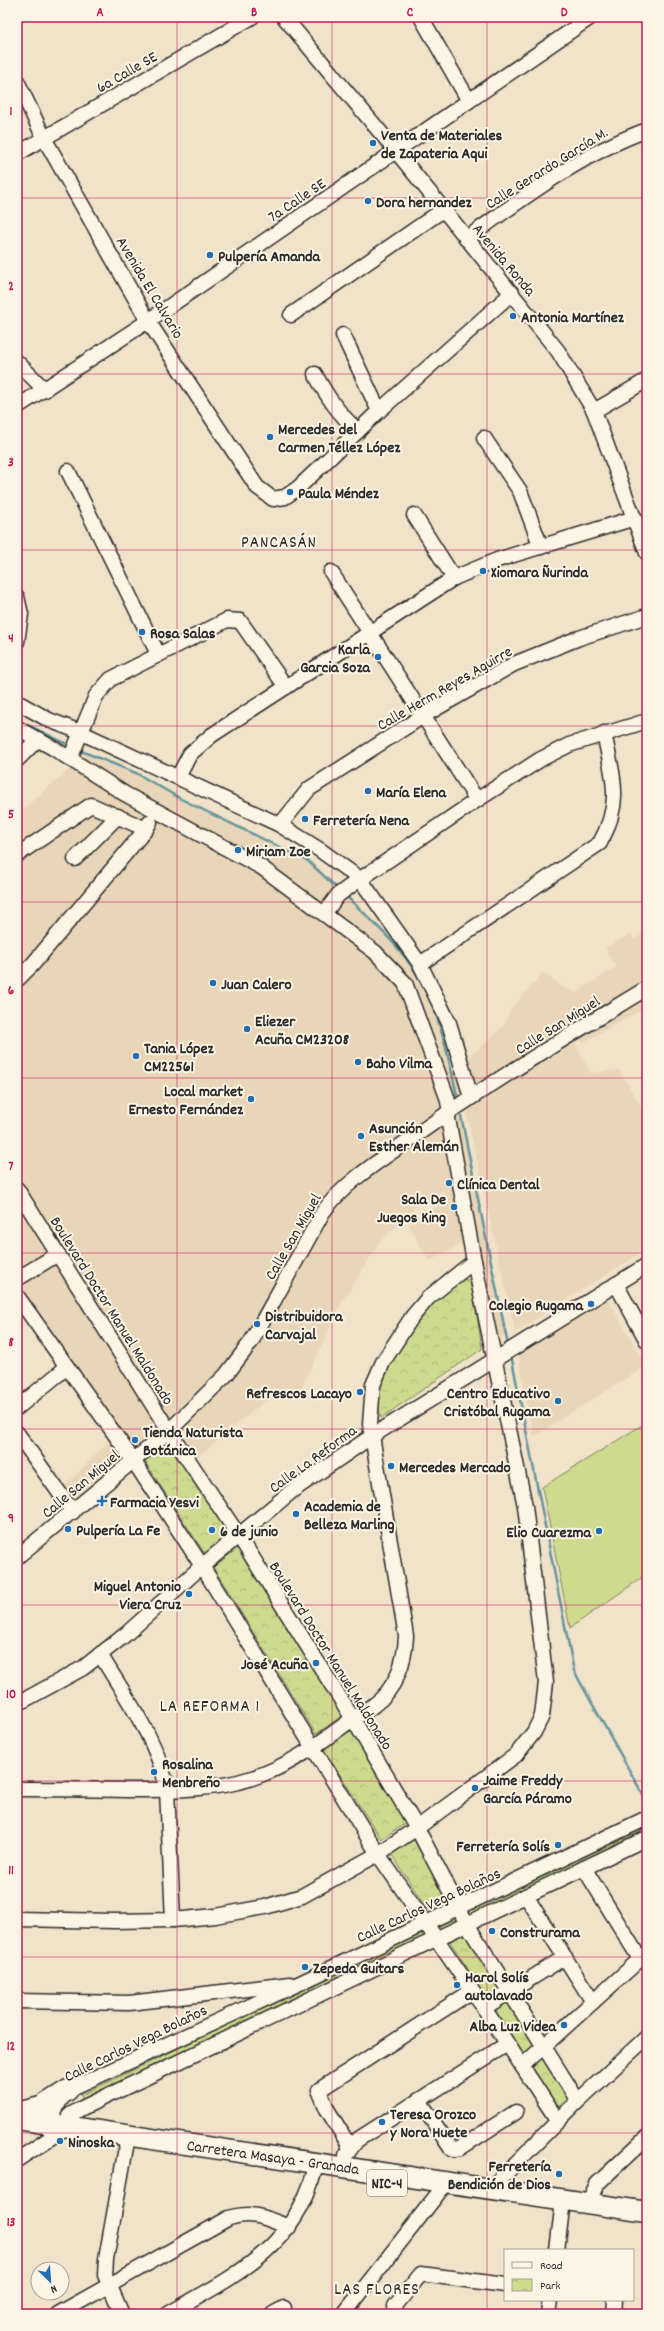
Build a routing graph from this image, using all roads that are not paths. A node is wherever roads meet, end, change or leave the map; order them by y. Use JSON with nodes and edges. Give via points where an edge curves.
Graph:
{"nodes":[{"id":1,"x":252,"y":17,"type":"edge"},
{"id":2,"x":284,"y":17,"type":"edge"},
{"id":3,"x":591,"y":17,"type":"edge"},
{"id":4,"x":427,"y":19,"type":"edge"},
{"id":5,"x":17,"y":81,"type":"edge"},
{"id":6,"x":469,"y":101,"type":"junction"},
{"id":7,"x":647,"y":130,"type":"edge"},
{"id":8,"x":44,"y":138,"type":"junction"},
{"id":9,"x":396,"y":151,"type":"junction"},
{"id":10,"x":17,"y":154,"type":"edge"},
{"id":11,"x":444,"y":210,"type":"junction"},
{"id":12,"x":466,"y":239,"type":"junction"},
{"id":13,"x":512,"y":292,"type":"junction"},
{"id":14,"x":291,"y":315,"type":"dead end"},
{"id":15,"x":148,"y":321,"type":"junction"},
{"id":16,"x":343,"y":336,"type":"dead end"},
{"id":17,"x":17,"y":362,"type":"edge"},
{"id":18,"x":316,"y":374,"type":"dead end"},
{"id":19,"x":647,"y":380,"type":"edge"},
{"id":20,"x":45,"y":390,"type":"junction"},
{"id":21,"x":17,"y":407,"type":"edge"},
{"id":22,"x":379,"y":411,"type":"junction"},
{"id":23,"x":594,"y":411,"type":"junction"},
{"id":24,"x":358,"y":431,"type":"junction"},
{"id":25,"x":484,"y":438,"type":"dead end"},
{"id":26,"x":68,"y":471,"type":"dead end"},
{"id":27,"x":414,"y":515,"type":"dead end"},
{"id":28,"x":635,"y":518,"type":"junction"},
{"id":29,"x":540,"y":547,"type":"junction"},
{"id":30,"x":647,"y":554,"type":"edge"},
{"id":31,"x":331,"y":572,"type":"dead end"},
{"id":32,"x":454,"y":578,"type":"junction"},
{"id":33,"x":17,"y":597,"type":"edge"},
{"id":34,"x":647,"y":616,"type":"edge"},
{"id":35,"x":369,"y":632,"type":"junction"},
{"id":36,"x":17,"y":642,"type":"edge"},
{"id":37,"x":158,"y":654,"type":"junction"},
{"id":38,"x":286,"y":687,"type":"junction"},
{"id":39,"x":17,"y":702,"type":"edge"},
{"id":40,"x":423,"y":716,"type":"junction"},
{"id":41,"x":647,"y":721,"type":"edge"},
{"id":42,"x":17,"y":728,"type":"edge"},
{"id":43,"x":604,"y":733,"type":"junction"},
{"id":44,"x":38,"y":739,"type":"junction"},
{"id":45,"x":74,"y":746,"type":"junction"},
{"id":46,"x":17,"y":760,"type":"edge"},
{"id":47,"x":178,"y":777,"type":"junction"},
{"id":48,"x":477,"y":800,"type":"junction"},
{"id":49,"x":157,"y":812,"type":"junction"},
{"id":50,"x":118,"y":816,"type":"junction"},
{"id":51,"x":280,"y":825,"type":"junction"},
{"id":52,"x":146,"y":828,"type":"junction"},
{"id":53,"x":17,"y":855,"type":"edge"},
{"id":54,"x":75,"y":859,"type":"dead end"},
{"id":55,"x":358,"y":881,"type":"junction"},
{"id":56,"x":325,"y":912,"type":"junction"},
{"id":57,"x":420,"y":964,"type":"junction"},
{"id":58,"x":17,"y":980,"type":"edge"},
{"id":59,"x":647,"y":988,"type":"edge"},
{"id":60,"x":469,"y":1098,"type":"junction"},
{"id":61,"x":450,"y":1111,"type":"junction"},
{"id":62,"x":17,"y":1190,"type":"edge"},
{"id":63,"x":58,"y":1254,"type":"junction"},
{"id":64,"x":474,"y":1261,"type":"junction"},
{"id":65,"x":647,"y":1265,"type":"edge"},
{"id":66,"x":17,"y":1279,"type":"edge"},
{"id":67,"x":616,"y":1284,"type":"junction"},
{"id":68,"x":17,"y":1296,"type":"edge"},
{"id":69,"x":647,"y":1341,"type":"edge"},
{"id":70,"x":496,"y":1358,"type":"junction"},
{"id":71,"x":67,"y":1366,"type":"junction"},
{"id":72,"x":17,"y":1408,"type":"edge"},
{"id":73,"x":168,"y":1431,"type":"junction"},
{"id":74,"x":17,"y":1433,"type":"edge"},
{"id":75,"x":372,"y":1436,"type":"junction"},
{"id":76,"x":133,"y":1460,"type":"junction"},
{"id":77,"x":73,"y":1512,"type":"junction"},
{"id":78,"x":239,"y":1536,"type":"junction"},
{"id":79,"x":17,"y":1557,"type":"edge"},
{"id":80,"x":202,"y":1566,"type":"junction"},
{"id":81,"x":100,"y":1654,"type":"junction"},
{"id":82,"x":17,"y":1704,"type":"edge"},
{"id":83,"x":353,"y":1719,"type":"junction"},
{"id":84,"x":314,"y":1749,"type":"junction"},
{"id":85,"x":17,"y":1789,"type":"edge"},
{"id":86,"x":167,"y":1790,"type":"junction"},
{"id":87,"x":644,"y":1819,"type":"edge"},
{"id":88,"x":417,"y":1828,"type":"junction"},
{"id":89,"x":647,"y":1837,"type":"edge"},
{"id":90,"x":378,"y":1854,"type":"junction"},
{"id":91,"x":584,"y":1868,"type":"junction"},
{"id":92,"x":526,"y":1896,"type":"junction"},
{"id":93,"x":458,"y":1908,"type":"junction"},
{"id":94,"x":17,"y":1919,"type":"edge"},
{"id":95,"x":173,"y":1920,"type":"junction"},
{"id":96,"x":426,"y":1923,"type":"junction"},
{"id":97,"x":467,"y":1924,"type":"junction"},
{"id":98,"x":436,"y":1939,"type":"junction"},
{"id":99,"x":644,"y":1956,"type":"edge"},
{"id":100,"x":565,"y":1957,"type":"junction"},
{"id":101,"x":300,"y":1983,"type":"junction"},
{"id":102,"x":472,"y":1990,"type":"junction"},
{"id":103,"x":509,"y":1993,"type":"junction"},
{"id":104,"x":17,"y":2001,"type":"edge"},
{"id":105,"x":593,"y":2002,"type":"junction"},
{"id":106,"x":484,"y":2008,"type":"junction"},
{"id":107,"x":647,"y":2037,"type":"edge"},
{"id":108,"x":507,"y":2044,"type":"junction"},
{"id":109,"x":544,"y":2047,"type":"junction"},
{"id":110,"x":522,"y":2066,"type":"junction"},
{"id":111,"x":68,"y":2090,"type":"junction"},
{"id":112,"x":419,"y":2100,"type":"junction"},
{"id":113,"x":578,"y":2101,"type":"junction"},
{"id":114,"x":516,"y":2112,"type":"dead end"},
{"id":115,"x":17,"y":2113,"type":"edge"},
{"id":116,"x":17,"y":2119,"type":"edge"},
{"id":117,"x":558,"y":2121,"type":"junction"},
{"id":118,"x":57,"y":2128,"type":"junction"},
{"id":119,"x":17,"y":2131,"type":"edge"},
{"id":120,"x":647,"y":2137,"type":"edge"},
{"id":121,"x":127,"y":2141,"type":"junction"},
{"id":122,"x":350,"y":2147,"type":"junction"},
{"id":123,"x":17,"y":2160,"type":"edge"},
{"id":124,"x":345,"y":2166,"type":"junction"},
{"id":125,"x":314,"y":2173,"type":"junction"},
{"id":126,"x":490,"y":2189,"type":"junction"},
{"id":127,"x":440,"y":2191,"type":"junction"},
{"id":128,"x":588,"y":2203,"type":"junction"},
{"id":129,"x":562,"y":2209,"type":"junction"},
{"id":130,"x":647,"y":2212,"type":"edge"},
{"id":131,"x":647,"y":2222,"type":"edge"},
{"id":132,"x":289,"y":2227,"type":"junction"},
{"id":133,"x":557,"y":2249,"type":"edge"},
{"id":134,"x":504,"y":2285,"type":"edge"},
{"id":135,"x":109,"y":2287,"type":"junction"},
{"id":136,"x":550,"y":2301,"type":"edge"},
{"id":137,"x":615,"y":2301,"type":"edge"},
{"id":138,"x":58,"y":2314,"type":"edge"},
{"id":139,"x":122,"y":2314,"type":"edge"},
{"id":140,"x":168,"y":2314,"type":"edge"},
{"id":141,"x":344,"y":2314,"type":"edge"},
{"id":142,"x":396,"y":2314,"type":"edge"},
{"id":143,"x":548,"y":2314,"type":"edge"},
{"id":144,"x":614,"y":2314,"type":"edge"}],
"edges":[{"from":1,"to":8,"type":"street","name":"6a Calle SE"},
{"from":2,"to":9,"type":"street","name":"Avenida Ronda"},
{"from":3,"to":6,"type":"street","name":"7a Calle SE"},
{"from":4,"to":6,"type":"street"},
{"from":5,"to":8,"type":"street","name":"Avenida El Calvario"},
{"from":6,"to":9,"type":"street","name":"7a Calle SE"},
{"from":7,"to":12,"type":"street","name":"Calle Gerardo García M.","via":[[616,141],[529,194]]},
{"from":8,"to":10,"type":"street","name":"6a Calle SE"},
{"from":8,"to":15,"type":"street","name":"Avenida El Calvario"},
{"from":9,"to":11,"type":"street","name":"Avenida Ronda"},
{"from":9,"to":15,"type":"street","name":"7a Calle SE"},
{"from":11,"to":12,"type":"street","name":"Avenida Ronda"},
{"from":11,"to":14,"type":"street"},
{"from":12,"to":13,"type":"street","name":"Avenida Ronda"},
{"from":13,"to":22,"type":"street"},
{"from":13,"to":23,"type":"street","name":"Avenida Ronda","via":[[558,351]]},
{"from":15,"to":20,"type":"street","name":"7a Calle SE"},
{"from":15,"to":24,"type":"street","name":"Avenida El Calvario","via":[[257,487],[273,499],[285,497],[298,488]]},
{"from":16,"to":22,"type":"street"},
{"from":17,"to":20,"type":"street"},
{"from":18,"to":24,"type":"street","via":[[329,401]]},
{"from":19,"to":23,"type":"street"},
{"from":20,"to":21,"type":"street","name":"7a Calle SE"},
{"from":22,"to":24,"type":"street"},
{"from":23,"to":28,"type":"street","name":"Avenida Ronda"},
{"from":25,"to":29,"type":"street","via":[[520,491]]},
{"from":26,"to":37,"type":"street"},
{"from":27,"to":32,"type":"street"},
{"from":28,"to":29,"type":"street"},
{"from":28,"to":30,"type":"street","name":"Avenida Ronda"},
{"from":29,"to":32,"type":"street","via":[[497,560]]},
{"from":31,"to":35,"type":"street"},
{"from":32,"to":35,"type":"street"},
{"from":33,"to":36,"type":"street","via":[[21,614]]},
{"from":34,"to":40,"type":"street","name":"Calle Herm Reyes Aguirre","via":[[579,638],[514,664]]},
{"from":35,"to":38,"type":"street"},
{"from":35,"to":40,"type":"street"},
{"from":37,"to":38,"type":"street","via":[[227,620],[240,621]]},
{"from":37,"to":45,"type":"street","via":[[111,679],[96,696]]},
{"from":38,"to":47,"type":"street","via":[[212,735],[190,754]]},
{"from":39,"to":45,"type":"street","via":[[49,720]]},
{"from":40,"to":48,"type":"street"},
{"from":40,"to":51,"type":"street","name":"Calle Herm Reyes Aguirre","via":[[309,789]]},
{"from":41,"to":43,"type":"street"},
{"from":42,"to":44,"type":"street"},
{"from":43,"to":48,"type":"street","via":[[569,745],[541,759]]},
{"from":43,"to":57,"type":"street","via":[[614,782],[614,803],[610,824],[600,843]]},
{"from":44,"to":45,"type":"street"},
{"from":44,"to":46,"type":"street"},
{"from":45,"to":47,"type":"street"},
{"from":45,"to":49,"type":"street"},
{"from":47,"to":51,"type":"street"},
{"from":48,"to":55,"type":"street"},
{"from":49,"to":52,"type":"street"},
{"from":49,"to":56,"type":"street","via":[[261,867]]},
{"from":50,"to":52,"type":"street"},
{"from":50,"to":53,"type":"street","via":[[91,805]]},
{"from":50,"to":54,"type":"street"},
{"from":51,"to":55,"type":"street","via":[[320,850]]},
{"from":52,"to":58,"type":"street"},
{"from":55,"to":56,"type":"street","via":[[338,895]]},
{"from":55,"to":57,"type":"street"},
{"from":56,"to":61,"type":"street","via":[[375,952],[405,983]]},
{"from":57,"to":60,"type":"street","via":[[449,1023]]},
{"from":59,"to":60,"type":"street","name":"Calle San Miguel"},
{"from":60,"to":61,"type":"street","name":"Calle San Miguel"},
{"from":61,"to":64,"type":"street"},
{"from":61,"to":73,"type":"street","name":"Calle San Miguel","via":[[334,1197],[323,1212],[244,1353],[226,1375]]},
{"from":62,"to":63,"type":"street","name":"Boulevard Doctor Manuel Maldonado"},
{"from":63,"to":66,"type":"street"},
{"from":63,"to":73,"type":"street","name":"Boulevard Doctor Manuel Maldonado"},
{"from":64,"to":70,"type":"street"},
{"from":64,"to":75,"type":"street","via":[[428,1298],[412,1317],[383,1362],[373,1385],[370,1413]]},
{"from":65,"to":67,"type":"street","name":"Calle La Reforma"},
{"from":67,"to":69,"type":"street"},
{"from":67,"to":70,"type":"street","name":"Calle La Reforma"},
{"from":68,"to":71,"type":"street"},
{"from":70,"to":75,"type":"street","name":"Calle La Reforma"},
{"from":70,"to":88,"type":"street","via":[[525,1506],[546,1682],[544,1705],[534,1732],[516,1755]]},
{"from":71,"to":72,"type":"street"},
{"from":71,"to":76,"type":"street"},
{"from":73,"to":76,"type":"street","name":"Calle San Miguel"},
{"from":73,"to":78,"type":"street","name":"Boulevard Doctor Manuel Maldonado"},
{"from":74,"to":77,"type":"street"},
{"from":75,"to":78,"type":"street","name":"Calle La Reforma","via":[[292,1491]]},
{"from":75,"to":83,"type":"street","via":[[406,1636],[406,1652],[400,1671],[386,1694],[375,1705]]},
{"from":76,"to":77,"type":"street","name":"Calle San Miguel"},
{"from":76,"to":80,"type":"street"},
{"from":77,"to":79,"type":"street","name":"Calle San Miguel"},
{"from":78,"to":80,"type":"street","name":"Calle La Reforma"},
{"from":78,"to":83,"type":"street","name":"Boulevard Doctor Manuel Maldonado"},
{"from":80,"to":81,"type":"street","name":"Calle La Reforma"},
{"from":80,"to":84,"type":"street"},
{"from":81,"to":82,"type":"street","name":"Calle La Reforma","via":[[83,1668]]},
{"from":81,"to":86,"type":"street","via":[[156,1752],[164,1770]]},
{"from":83,"to":84,"type":"street"},
{"from":83,"to":88,"type":"street","name":"Boulevard Doctor Manuel Maldonado"},
{"from":84,"to":86,"type":"street","via":[[252,1778],[216,1786]]},
{"from":84,"to":90,"type":"street"},
{"from":85,"to":86,"type":"street"},
{"from":86,"to":95,"type":"street"},
{"from":87,"to":89,"type":"street"},
{"from":87,"to":93,"type":"street","name":"Calle Carlos Vega Bolaños"},
{"from":88,"to":90,"type":"street"},
{"from":88,"to":93,"type":"street","name":"Boulevard Doctor Manuel Maldonado"},
{"from":89,"to":91,"type":"street"},
{"from":90,"to":95,"type":"street","via":[[319,1887],[284,1902],[265,1908]]},
{"from":90,"to":96,"type":"street"},
{"from":91,"to":92,"type":"street"},
{"from":91,"to":99,"type":"street"},
{"from":92,"to":97,"type":"street"},
{"from":92,"to":100,"type":"street"},
{"from":93,"to":96,"type":"street","name":"Calle Carlos Vega Bolaños"},
{"from":93,"to":97,"type":"street","name":"Boulevard Doctor Manuel Maldonado"},
{"from":94,"to":95,"type":"street","via":[[114,1922]]},
{"from":96,"to":98,"type":"street"},
{"from":96,"to":101,"type":"street","name":"Calle Carlos Vega Bolaños"},
{"from":97,"to":98,"type":"street"},
{"from":97,"to":103,"type":"street","name":"Boulevard Doctor Manuel Maldonado"},
{"from":98,"to":102,"type":"street"},
{"from":98,"to":118,"type":"street","via":[[82,2108],[70,2115]]},
{"from":99,"to":105,"type":"street"},
{"from":100,"to":103,"type":"street"},
{"from":100,"to":105,"type":"street"},
{"from":101,"to":104,"type":"street","via":[[129,2003]]},
{"from":101,"to":111,"type":"street","name":"Calle Carlos Vega Bolaños"},
{"from":102,"to":106,"type":"street"},
{"from":102,"to":122,"type":"street","via":[[319,2090],[327,2109]]},
{"from":103,"to":106,"type":"street"},
{"from":103,"to":109,"type":"street","name":"Boulevard Doctor Manuel Maldonado"},
{"from":105,"to":109,"type":"street"},
{"from":106,"to":108,"type":"street"},
{"from":107,"to":113,"type":"street"},
{"from":108,"to":110,"type":"street"},
{"from":108,"to":112,"type":"street"},
{"from":109,"to":110,"type":"street"},
{"from":109,"to":113,"type":"street","name":"Boulevard Doctor Manuel Maldonado"},
{"from":110,"to":117,"type":"street"},
{"from":111,"to":115,"type":"highway","via":[[40,2107]]},
{"from":111,"to":118,"type":"street","name":"Calle Carlos Vega Bolaños","via":[[59,2101]]},
{"from":112,"to":114,"type":"street","via":[[454,2150]]},
{"from":112,"to":122,"type":"street"},
{"from":113,"to":117,"type":"street"},
{"from":116,"to":118,"type":"highway","name":"Carretera Masaya - Granada","number":"NIC-4"},
{"from":117,"to":126,"type":"street"},
{"from":118,"to":119,"type":"highway","name":"Carretera Masaya - Granada","number":"NIC-4"},
{"from":118,"to":121,"type":"highway","name":"Carretera Masaya - Granada","number":"NIC-4"},
{"from":118,"to":123,"type":"street","via":[[28,2155]]},
{"from":120,"to":128,"type":"street","via":[[597,2184]]},
{"from":121,"to":124,"type":"highway","name":"Carretera Masaya - Granada","number":"NIC-4"},
{"from":121,"to":125,"type":"highway","name":"Carretera Masaya - Granada","number":"NIC-4"},
{"from":121,"to":135,"type":"street","via":[[106,2259]]},
{"from":122,"to":124,"type":"street","via":[[346,2154]]},
{"from":124,"to":126,"type":"highway","name":"Carretera Masaya - Granada","number":"NIC-4"},
{"from":125,"to":127,"type":"highway","name":"Carretera Masaya - Granada","number":"NIC-4"},
{"from":125,"to":132,"type":"street","via":[[308,2195]]},
{"from":126,"to":128,"type":"highway","name":"Carretera Masaya - Granada","number":"NIC-4"},
{"from":127,"to":129,"type":"highway","name":"Carretera Masaya - Granada","number":"NIC-4"},
{"from":127,"to":141,"type":"street"},
{"from":128,"to":130,"type":"highway","name":"Carretera Masaya - Granada","number":"NIC-4"},
{"from":129,"to":131,"type":"highway","name":"Carretera Masaya - Granada","number":"NIC-4"},
{"from":129,"to":133,"type":"street"},
{"from":132,"to":135,"type":"street","via":[[255,2214],[243,2213],[229,2218]]},
{"from":132,"to":140,"type":"street","via":[[253,2263]]},
{"from":134,"to":142,"type":"street","via":[[421,2274],[395,2306]]},
{"from":135,"to":138,"type":"street"},
{"from":135,"to":139,"type":"street"},
{"from":136,"to":143,"type":"street"},
{"from":137,"to":144,"type":"street"}]}
